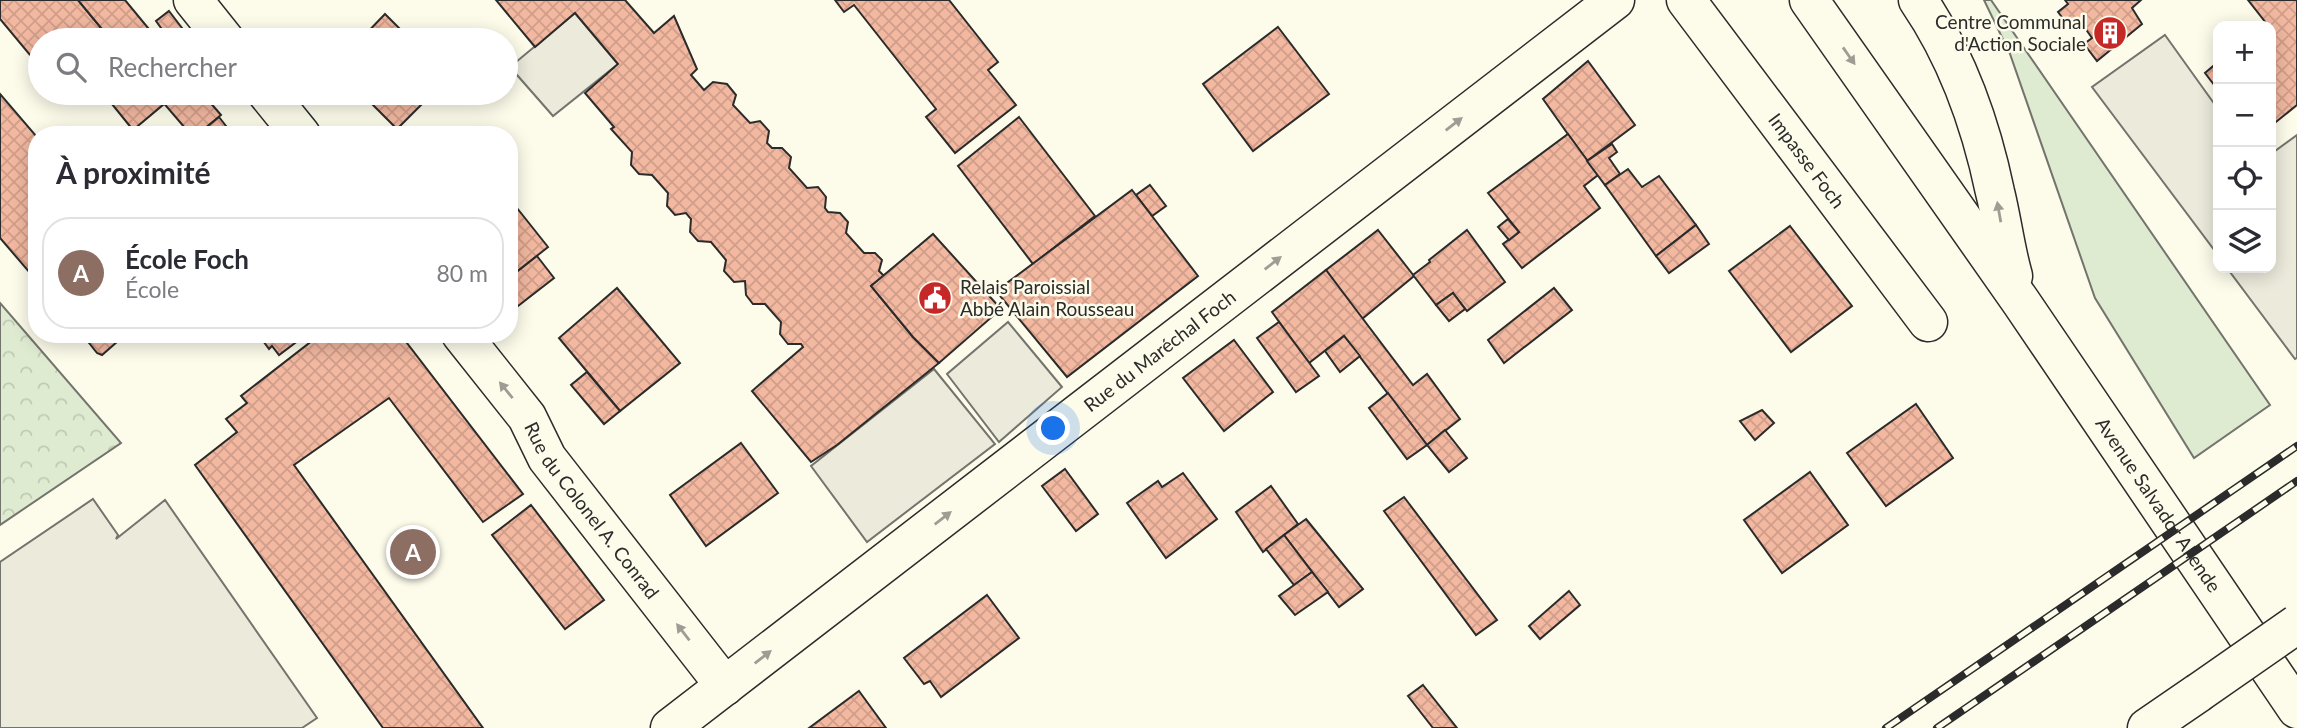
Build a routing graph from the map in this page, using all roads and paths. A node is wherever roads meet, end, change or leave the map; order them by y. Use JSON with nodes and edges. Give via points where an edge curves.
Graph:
{"nodes":[{"id":1,"x":193,"y":0,"type":"edge"},
{"id":2,"x":1615,"y":0,"type":"edge"},
{"id":3,"x":1686,"y":0,"type":"edge"},
{"id":4,"x":1810,"y":0,"type":"edge"},
{"id":5,"x":1917,"y":0,"type":"edge"},
{"id":6,"x":215,"y":28,"type":"edge"},
{"id":7,"x":277,"y":105,"type":"edge"},
{"id":8,"x":294,"y":126,"type":"edge"},
{"id":9,"x":2021,"y":302,"type":"junction"},
{"id":10,"x":1928,"y":323,"type":"dead end"},
{"id":11,"x":468,"y":343,"type":"edge"},
{"id":12,"x":2297,"y":624,"type":"edge"},
{"id":13,"x":725,"y":686,"type":"junction"},
{"id":14,"x":2297,"y":709,"type":"edge"},
{"id":15,"x":688,"y":723,"type":"edge"},
{"id":16,"x":2147,"y":728,"type":"edge"}],
"edges":[{"from":1,"to":6,"type":"street"},
{"from":13,"to":2,"type":"street","name":"Rue du Maréchal Foch","one_way":true},
{"from":3,"to":10,"type":"street","name":"Impasse Foch"},
{"from":4,"to":9,"type":"street","name":"Avenue Salvador Allende","one_way":true},
{"from":9,"to":5,"type":"street","name":"Avenue Salvador Allende","one_way":true,"via":[[1968,96],[1933,22]]},
{"from":7,"to":8,"type":"street"},
{"from":9,"to":14,"type":"street","name":"Avenue Salvador Allende"},
{"from":13,"to":11,"type":"street","name":"Rue du Colonel A. Conrad","one_way":true,"via":[[547,457],[527,417]]},
{"from":12,"to":16,"type":"street","bridge":true},
{"from":13,"to":15,"type":"street","name":"Rue du Maréchal Foch"}]}
